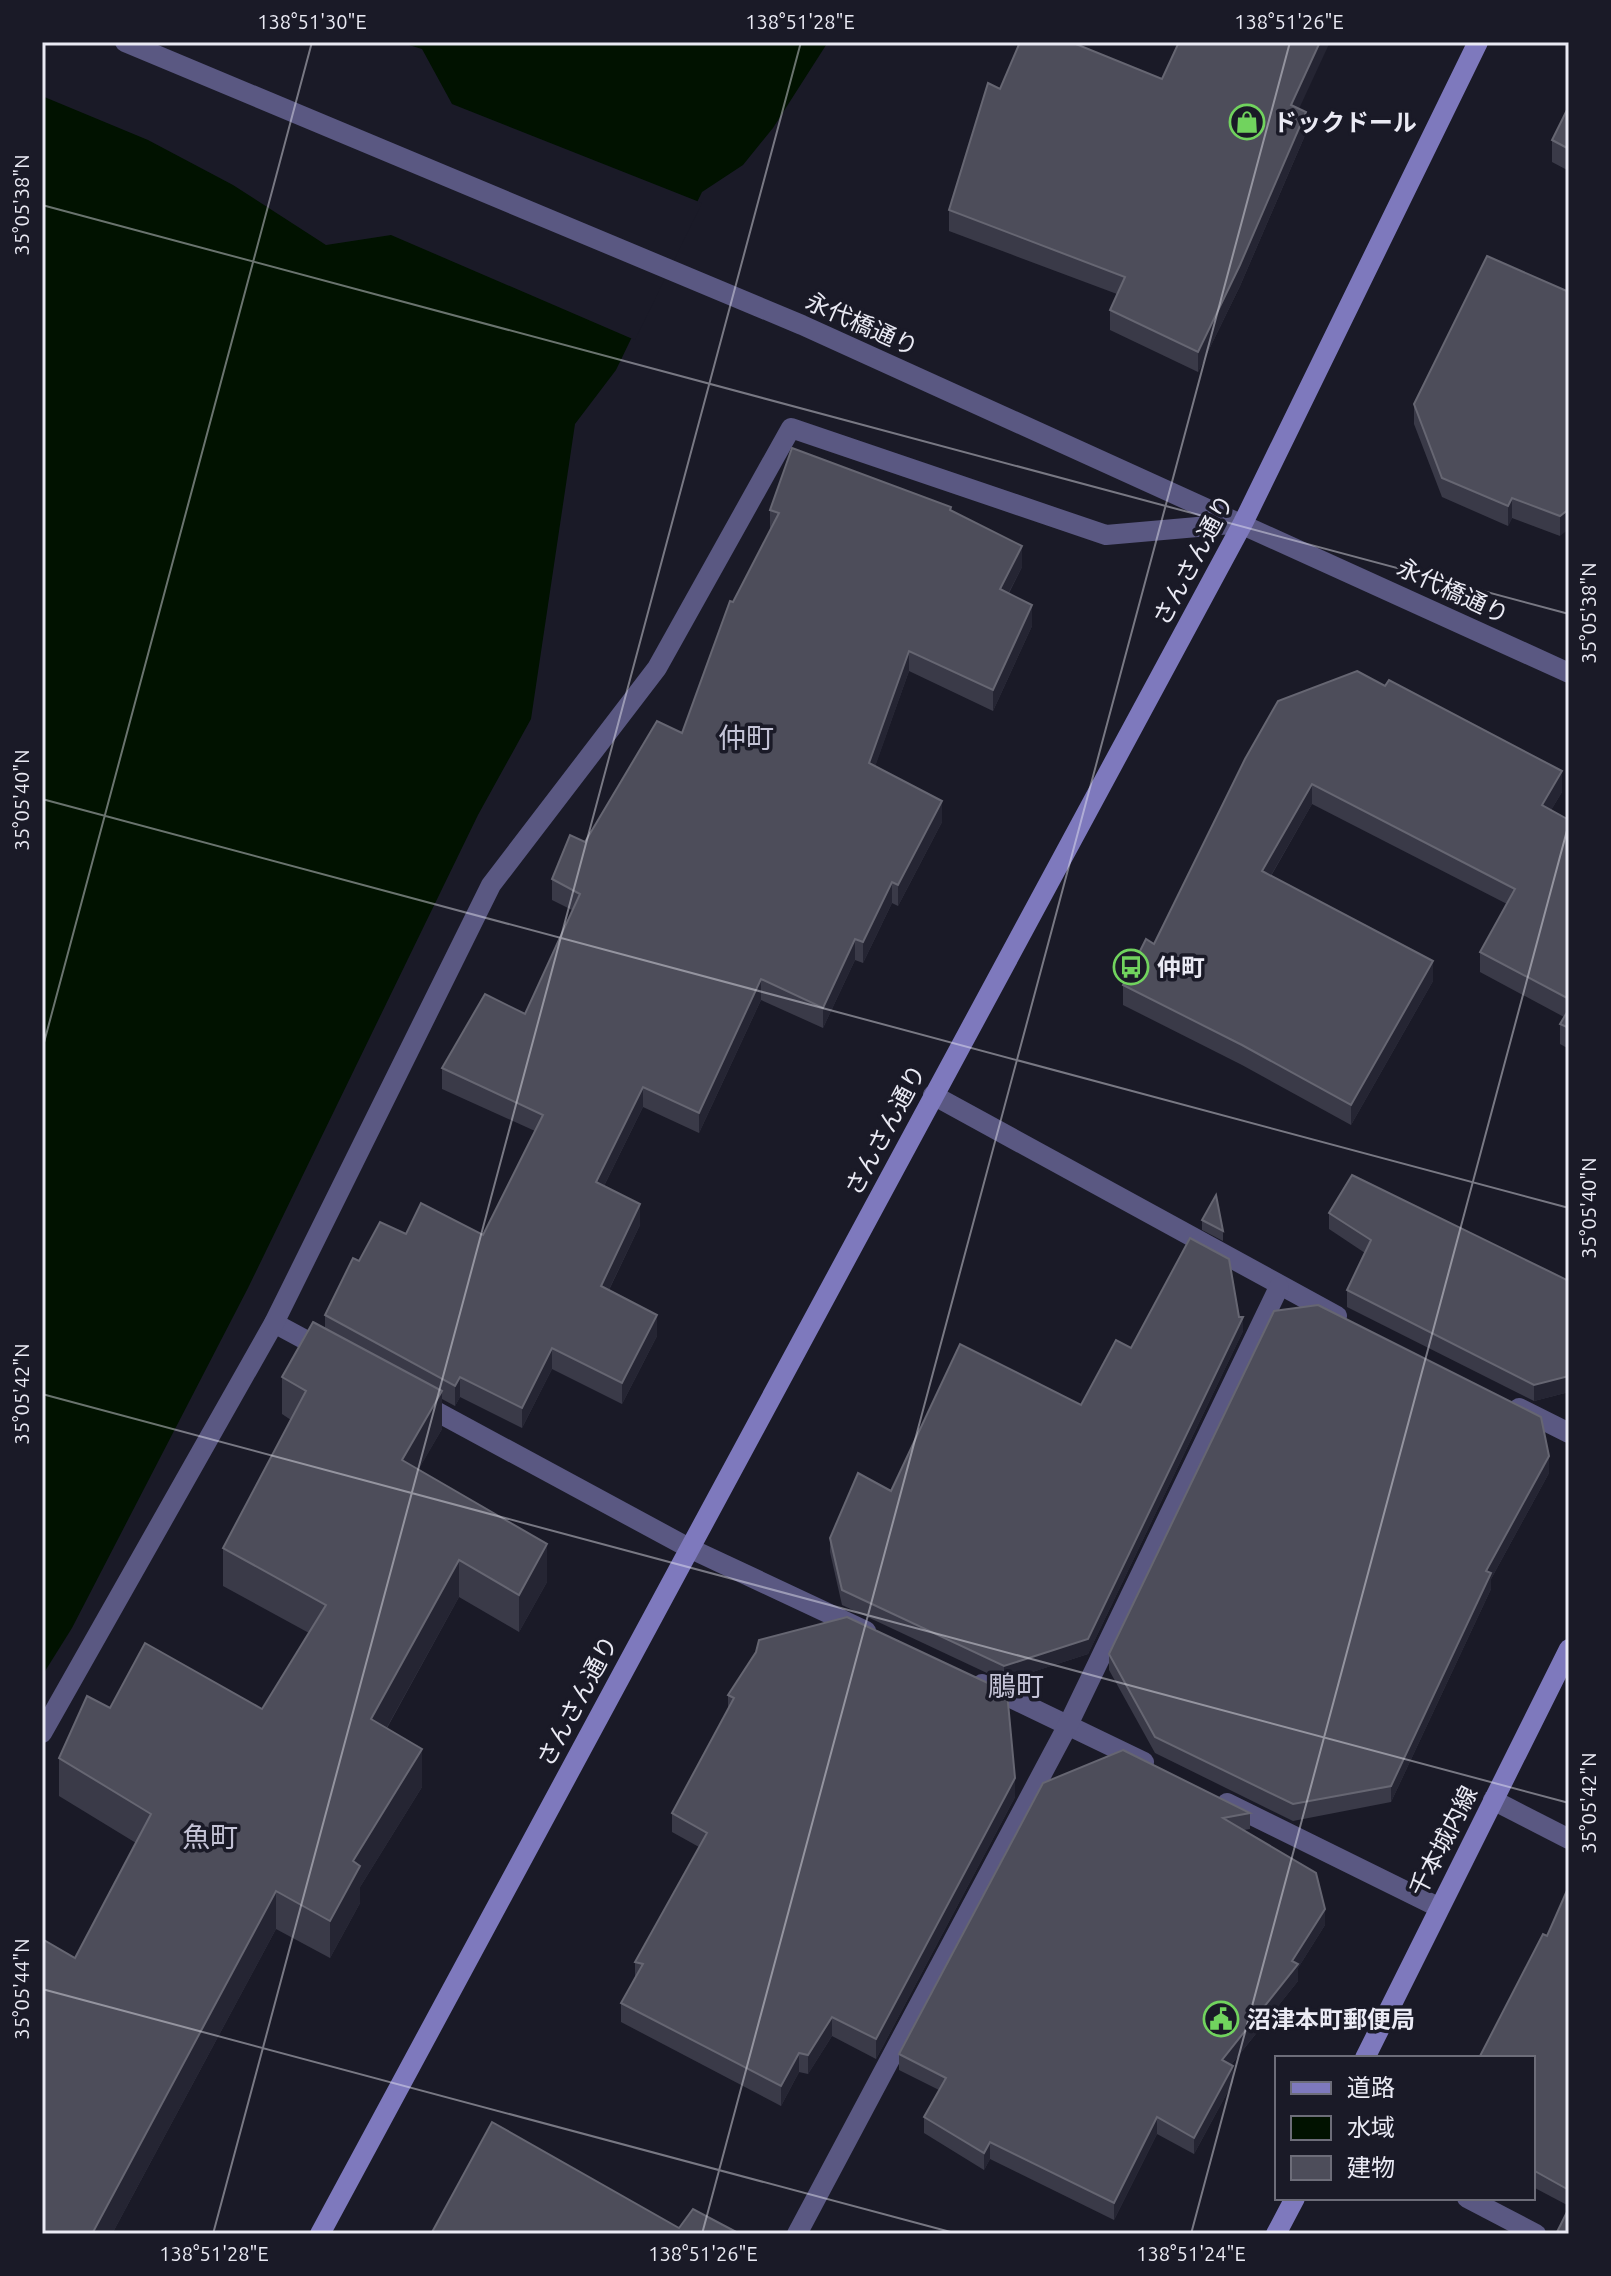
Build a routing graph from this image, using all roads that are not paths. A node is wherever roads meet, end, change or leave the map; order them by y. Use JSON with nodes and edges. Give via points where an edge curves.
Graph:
{"nodes":[{"id":1,"x":125,"y":42,"type":"edge"},
{"id":2,"x":1478,"y":42,"type":"edge"},
{"id":3,"x":1243,"y":523,"type":"junction"},
{"id":4,"x":1569,"y":673,"type":"edge"},
{"id":5,"x":933,"y":1095,"type":"junction"},
{"id":6,"x":1279,"y":1287,"type":"junction"},
{"id":7,"x":1348,"y":1322,"type":"edge"},
{"id":8,"x":274,"y":1323,"type":"junction"},
{"id":9,"x":343,"y":1361,"type":"edge"},
{"id":10,"x":399,"y":1391,"type":"edge"},
{"id":11,"x":1500,"y":1398,"type":"edge"},
{"id":12,"x":1569,"y":1433,"type":"edge"},
{"id":13,"x":689,"y":1548,"type":"junction"},
{"id":14,"x":886,"y":1640,"type":"edge"},
{"id":15,"x":1569,"y":1649,"type":"edge"},
{"id":16,"x":970,"y":1679,"type":"edge"},
{"id":17,"x":1068,"y":1725,"type":"junction"},
{"id":18,"x":42,"y":1733,"type":"edge"},
{"id":19,"x":1167,"y":1773,"type":"edge"},
{"id":20,"x":1209,"y":1794,"type":"edge"},
{"id":21,"x":1493,"y":1800,"type":"junction"},
{"id":22,"x":1569,"y":1839,"type":"edge"},
{"id":23,"x":1438,"y":1907,"type":"junction"},
{"id":24,"x":1366,"y":2056,"type":"edge"},
{"id":25,"x":1294,"y":2200,"type":"edge"},
{"id":26,"x":1471,"y":2200,"type":"edge"},
{"id":27,"x":320,"y":2234,"type":"edge"},
{"id":28,"x":797,"y":2234,"type":"edge"},
{"id":29,"x":1276,"y":2234,"type":"edge"},
{"id":30,"x":1536,"y":2234,"type":"edge"}],
"edges":[{"from":1,"to":3,"type":"street","name":"永代橋通り","via":[[802,325]]},
{"from":2,"to":3,"type":"main road","name":"さんさん通り"},
{"from":3,"to":4,"type":"street","name":"永代橋通り"},
{"from":3,"to":5,"type":"main road","name":"さんさん通り"},
{"from":3,"to":8,"type":"street","via":[[1106,535],[791,428],[657,668],[491,885]]},
{"from":5,"to":6,"type":"street"},
{"from":5,"to":13,"type":"main road","name":"さんさん通り"},
{"from":6,"to":7,"type":"street"},
{"from":6,"to":17,"type":"street"},
{"from":8,"to":9,"type":"street"},
{"from":8,"to":18,"type":"street"},
{"from":10,"to":13,"type":"street"},
{"from":11,"to":12,"type":"street"},
{"from":13,"to":14,"type":"street"},
{"from":13,"to":27,"type":"main road","name":"さんさん通り"},
{"from":15,"to":21,"type":"main road","name":"千本城内線"},
{"from":16,"to":17,"type":"street"},
{"from":17,"to":19,"type":"street"},
{"from":17,"to":28,"type":"street"},
{"from":20,"to":23,"type":"street"},
{"from":21,"to":22,"type":"street"},
{"from":21,"to":23,"type":"main road","name":"千本城内線"},
{"from":23,"to":24,"type":"main road","name":"千本城内線"},
{"from":25,"to":29,"type":"main road"},
{"from":26,"to":30,"type":"street"}]}
